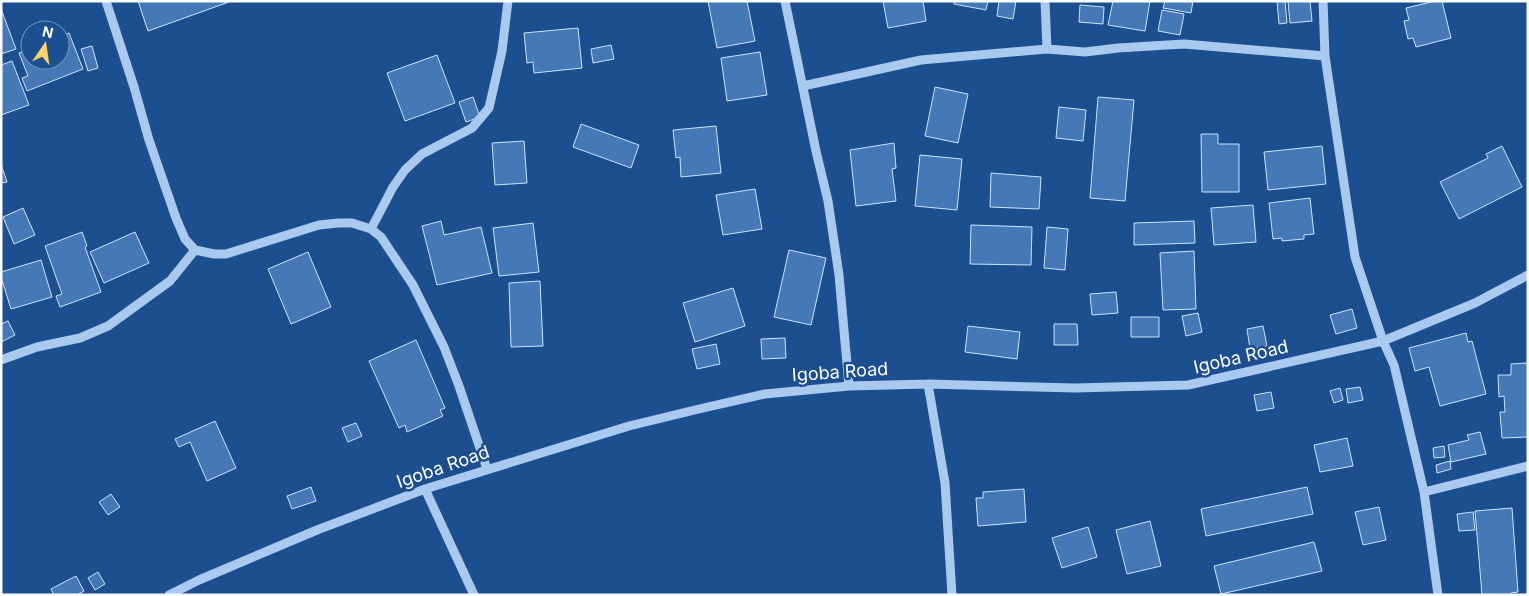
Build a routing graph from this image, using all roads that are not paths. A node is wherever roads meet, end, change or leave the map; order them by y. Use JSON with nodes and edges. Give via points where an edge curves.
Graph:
{"nodes":[{"id":1,"x":106,"y":1,"type":"edge"},
{"id":2,"x":508,"y":1,"type":"edge"},
{"id":3,"x":785,"y":1,"type":"edge"},
{"id":4,"x":1045,"y":1,"type":"edge"},
{"id":5,"x":1322,"y":1,"type":"edge"},
{"id":6,"x":1047,"y":49,"type":"junction"},
{"id":7,"x":1325,"y":56,"type":"junction"},
{"id":8,"x":804,"y":86,"type":"junction"},
{"id":9,"x":371,"y":229,"type":"junction"},
{"id":10,"x":195,"y":250,"type":"junction"},
{"id":11,"x":1528,"y":275,"type":"edge"},
{"id":12,"x":1383,"y":341,"type":"junction"},
{"id":13,"x":1,"y":360,"type":"edge"},
{"id":14,"x":928,"y":384,"type":"junction"},
{"id":15,"x":849,"y":386,"type":"junction"},
{"id":16,"x":1528,"y":466,"type":"edge"},
{"id":17,"x":487,"y":469,"type":"junction"},
{"id":18,"x":425,"y":489,"type":"junction"},
{"id":19,"x":1424,"y":492,"type":"junction"},
{"id":20,"x":169,"y":595,"type":"edge"},
{"id":21,"x":474,"y":595,"type":"edge"},
{"id":22,"x":952,"y":595,"type":"edge"},
{"id":23,"x":1438,"y":595,"type":"edge"}],
"edges":[{"from":1,"to":10,"type":"street","via":[[176,218],[185,239]]},
{"from":2,"to":9,"type":"street","via":[[502,51],[489,108],[472,128],[422,154],[405,170],[392,187]]},
{"from":3,"to":8,"type":"street"},
{"from":4,"to":6,"type":"street"},
{"from":5,"to":7,"type":"street"},
{"from":6,"to":7,"type":"street","via":[[1085,52],[1184,44]]},
{"from":6,"to":8,"type":"street","via":[[921,60]]},
{"from":7,"to":12,"type":"street","via":[[1355,257]]},
{"from":8,"to":15,"type":"street","via":[[828,201],[839,275]]},
{"from":9,"to":10,"type":"street","via":[[338,222],[226,254]]},
{"from":9,"to":17,"type":"street","via":[[381,237],[413,285],[444,347]]},
{"from":10,"to":13,"type":"street","via":[[170,281],[108,326],[80,338],[37,347]]},
{"from":11,"to":12,"type":"street","name":"Igoba Road","via":[[1475,303]]},
{"from":12,"to":14,"type":"street","name":"Igoba Road","via":[[1188,385],[1075,388]]},
{"from":12,"to":19,"type":"street","via":[[1394,365]]},
{"from":14,"to":15,"type":"street","name":"Igoba Road"},
{"from":14,"to":22,"type":"street","via":[[945,483]]},
{"from":15,"to":17,"type":"street","name":"Igoba Road","via":[[765,394],[699,408]]},
{"from":16,"to":19,"type":"street"},
{"from":17,"to":18,"type":"street","name":"Igoba Road"},
{"from":18,"to":20,"type":"street","name":"Igoba Road","via":[[317,530]]},
{"from":18,"to":21,"type":"street"},
{"from":19,"to":23,"type":"street"}]}
